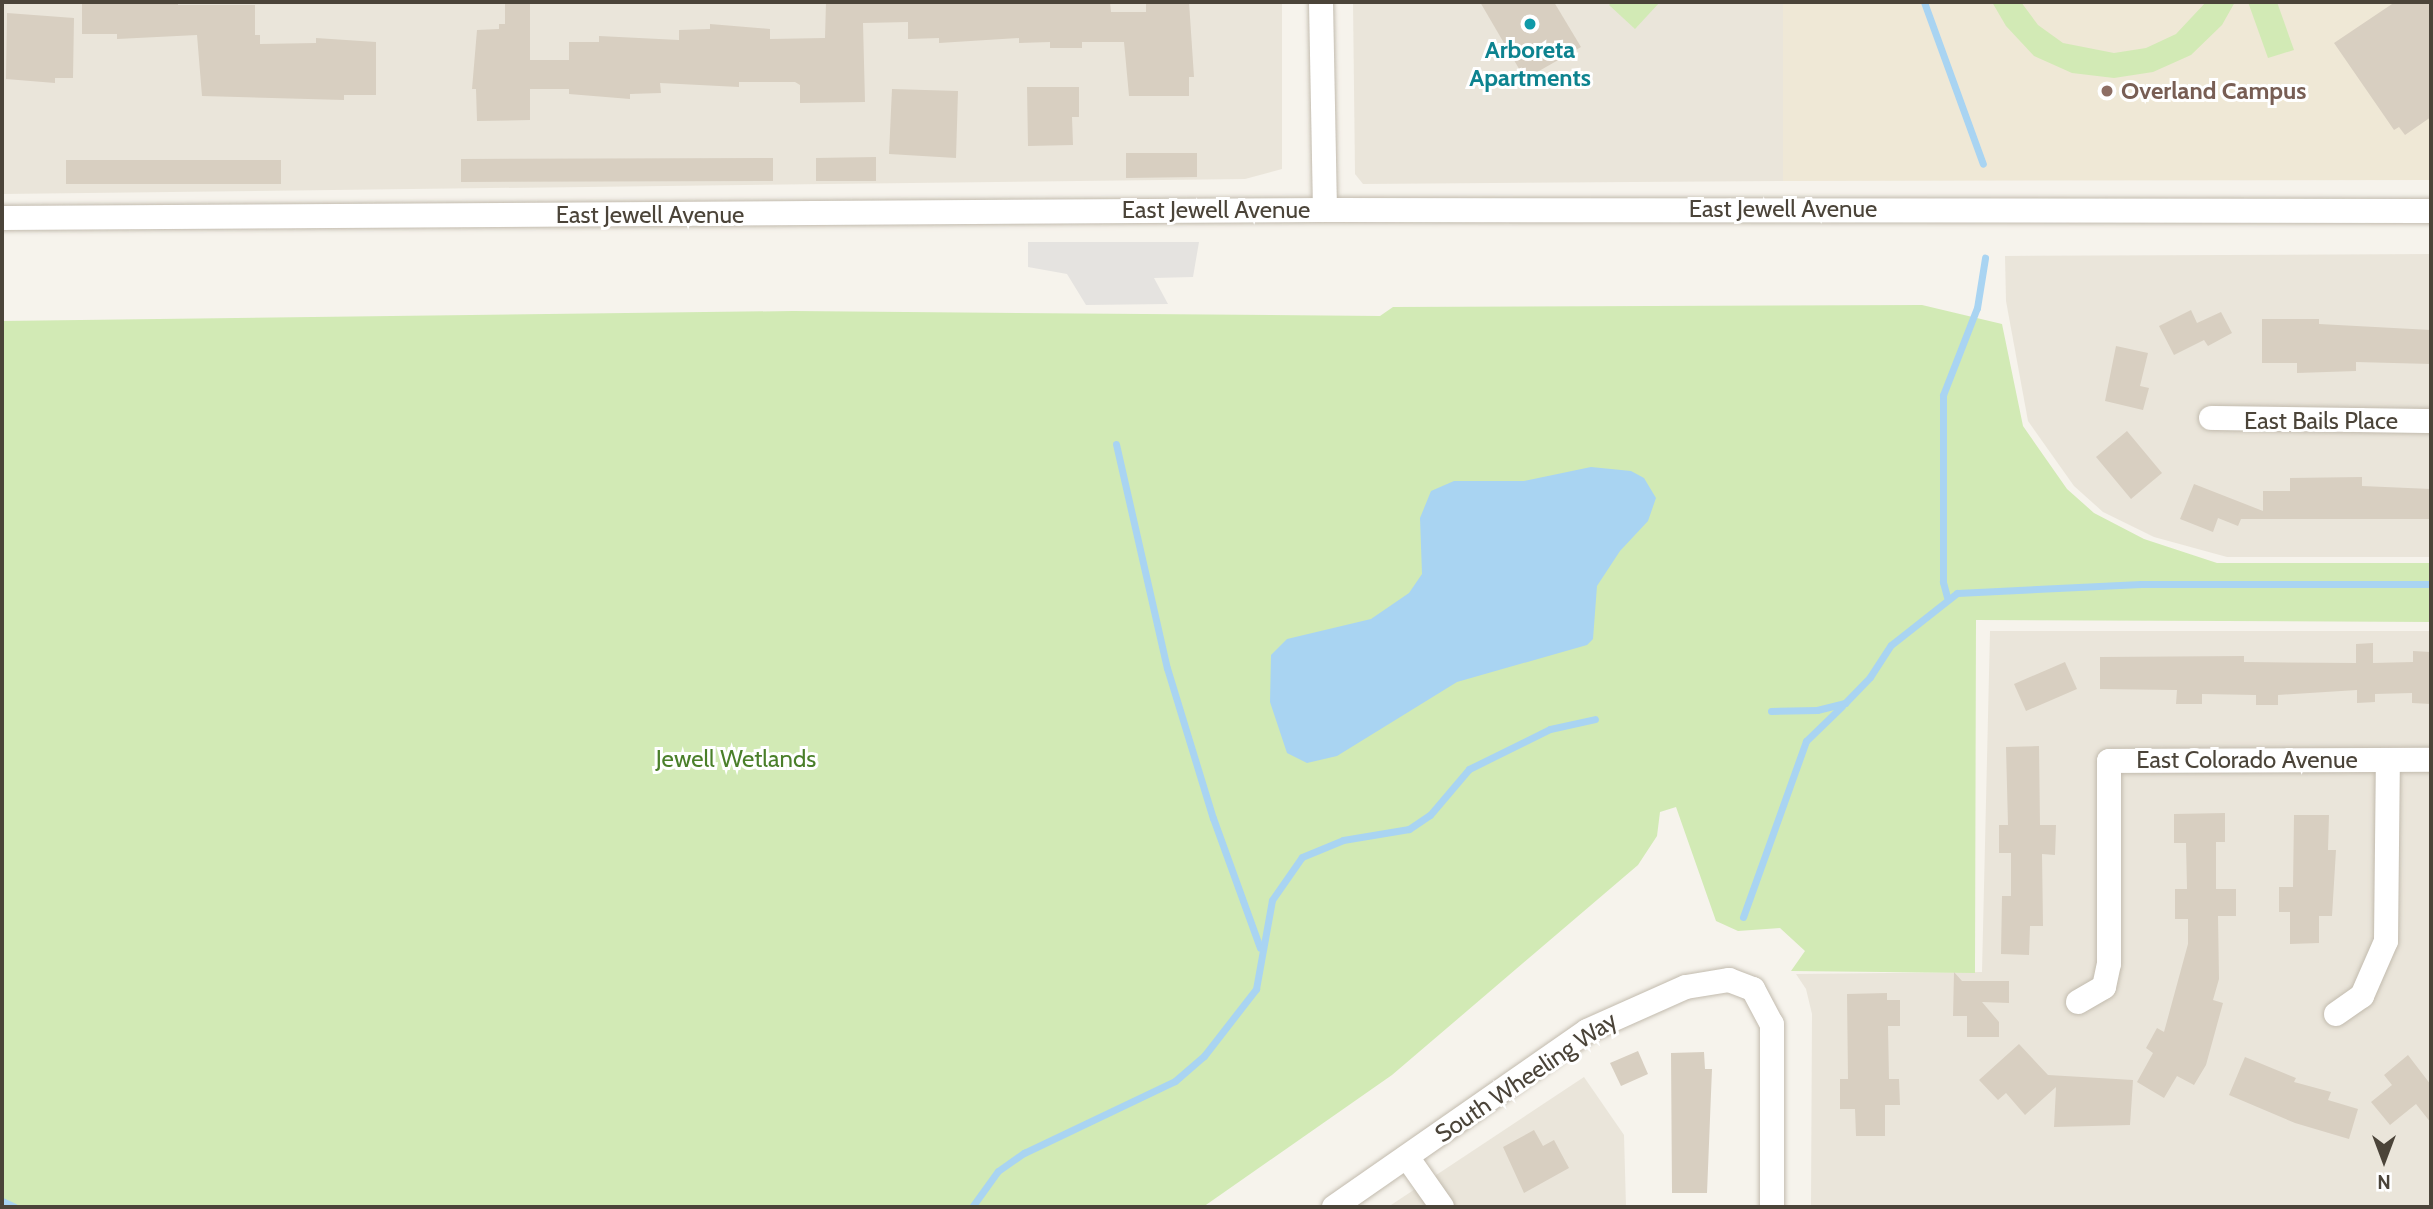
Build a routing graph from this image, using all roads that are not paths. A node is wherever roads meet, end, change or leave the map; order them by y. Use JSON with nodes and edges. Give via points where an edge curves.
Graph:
{"nodes":[{"id":1,"x":1321,"y":2,"type":"edge"},
{"id":2,"x":1325,"y":210,"type":"junction"},
{"id":3,"x":2431,"y":211,"type":"edge"},
{"id":4,"x":2,"y":218,"type":"edge"},
{"id":5,"x":2211,"y":418,"type":"dead end"},
{"id":6,"x":2431,"y":421,"type":"edge"},
{"id":7,"x":2388,"y":760,"type":"junction"},
{"id":8,"x":2431,"y":760,"type":"edge"},
{"id":9,"x":2078,"y":1002,"type":"dead end"},
{"id":10,"x":2336,"y":1014,"type":"dead end"},
{"id":11,"x":1407,"y":1157,"type":"junction"},
{"id":12,"x":1334,"y":1207,"type":"edge"},
{"id":13,"x":1442,"y":1207,"type":"edge"},
{"id":14,"x":1772,"y":1207,"type":"edge"}],
"edges":[{"from":1,"to":2,"type":"street"},
{"from":2,"to":3,"type":"street","name":"East Jewell Avenue"},
{"from":2,"to":4,"type":"street","name":"East Jewell Avenue"},
{"from":5,"to":6,"type":"street","name":"East Bails Place"},
{"from":7,"to":8,"type":"street","name":"East Colorado Avenue"},
{"from":7,"to":9,"type":"street","name":"East Colorado Avenue","via":[[2109,761],[2109,964],[2104,987]]},
{"from":7,"to":10,"type":"street","via":[[2386,941],[2362,996]]},
{"from":11,"to":12,"type":"street","name":"South Wheeling Way"},
{"from":11,"to":13,"type":"street","name":"South Wheeling Way"},
{"from":11,"to":14,"type":"street","name":"South Wheeling Way","via":[[1567,1043],[1686,987],[1742,981],[1763,1001],[1773,1038]]}]}
